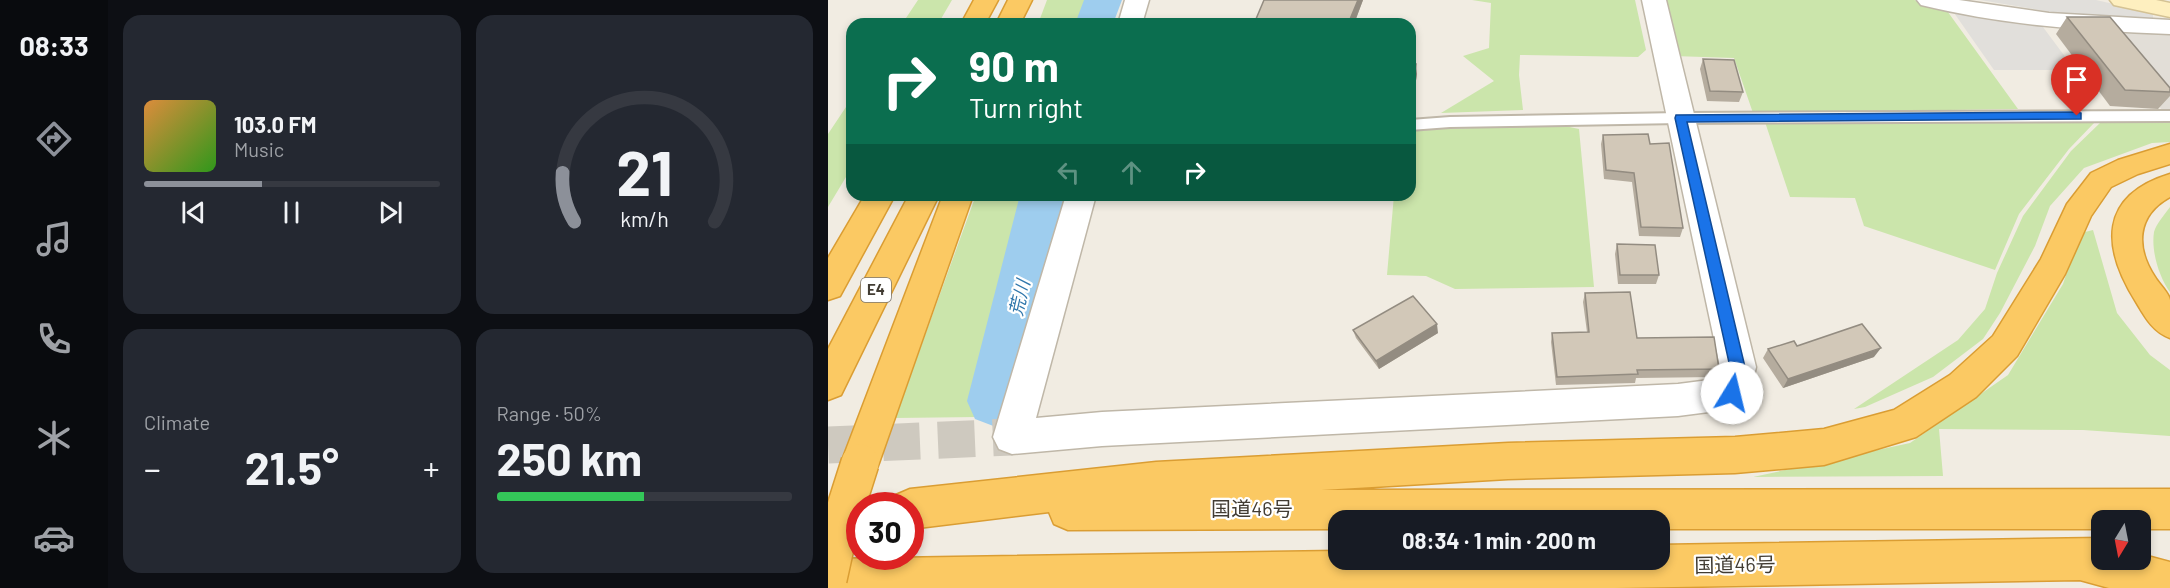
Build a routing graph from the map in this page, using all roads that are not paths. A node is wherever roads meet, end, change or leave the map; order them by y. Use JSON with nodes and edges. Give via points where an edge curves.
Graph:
{"nodes":[{"id":1,"x":986,"y":0,"type":"edge"},
{"id":2,"x":1020,"y":0,"type":"edge"},
{"id":3,"x":1028,"y":0,"type":"edge"},
{"id":4,"x":1137,"y":0,"type":"edge"},
{"id":5,"x":1654,"y":0,"type":"edge"},
{"id":6,"x":1929,"y":0,"type":"edge"},
{"id":7,"x":2122,"y":0,"type":"edge"},
{"id":8,"x":2170,"y":10,"type":"edge"},
{"id":9,"x":976,"y":18,"type":"edge"},
{"id":10,"x":1011,"y":18,"type":"edge"},
{"id":11,"x":1022,"y":18,"type":"edge"},
{"id":12,"x":1132,"y":18,"type":"edge"},
{"id":13,"x":2170,"y":27,"type":"edge"},
{"id":14,"x":2170,"y":116,"type":"edge"},
{"id":15,"x":1680,"y":118,"type":"junction"},
{"id":16,"x":1416,"y":125,"type":"edge"},
{"id":17,"x":2170,"y":154,"type":"edge"},
{"id":18,"x":2170,"y":185,"type":"edge"},
{"id":19,"x":877,"y":201,"type":"edge"},
{"id":20,"x":921,"y":201,"type":"edge"},
{"id":21,"x":956,"y":201,"type":"edge"},
{"id":22,"x":1079,"y":201,"type":"edge"},
{"id":23,"x":828,"y":287,"type":"edge"},
{"id":24,"x":2170,"y":324,"type":"edge"},
{"id":25,"x":828,"y":384,"type":"edge"},
{"id":26,"x":924,"y":508,"type":"edge"},
{"id":27,"x":2170,"y":509,"type":"edge"},
{"id":28,"x":924,"y":510,"type":"edge"},
{"id":29,"x":846,"y":511,"type":"edge"},
{"id":30,"x":828,"y":512,"type":"edge"},
{"id":31,"x":2089,"y":559,"type":"edge"},
{"id":32,"x":2151,"y":559,"type":"edge"},
{"id":33,"x":2170,"y":559,"type":"edge"},
{"id":34,"x":828,"y":580,"type":"edge"},
{"id":35,"x":2170,"y":584,"type":"edge"}],
"edges":[{"from":1,"to":9,"type":"highway"},
{"from":2,"to":10,"type":"highway"},
{"from":3,"to":11,"type":"highway"},
{"from":4,"to":12,"type":"street"},
{"from":5,"to":15,"type":"street"},
{"from":6,"to":13,"type":"street","via":[[2008,16]]},
{"from":7,"to":8,"type":"street"},
{"from":14,"to":15,"type":"lane"},
{"from":15,"to":16,"type":"lane"},
{"from":15,"to":22,"type":"street","via":[[1738,367],[1732,393],[1678,400],[1012,437]]},
{"from":17,"to":26,"type":"highway","via":[[2101,180],[2078,212],[2054,265],[2005,346],[1963,386],[1903,425],[1824,447],[1746,454],[1156,481]]},
{"from":18,"to":24,"type":"highway","via":[[2141,202],[2128,221],[2126,244],[2136,276]]},
{"from":19,"to":23,"type":"highway","number":"E4"},
{"from":20,"to":25,"type":"highway","number":"E4"},
{"from":21,"to":34,"type":"highway","bridge":true,"via":[[860,463]]},
{"from":27,"to":28,"type":"highway","name":"国道46号"},
{"from":29,"to":30,"type":"highway"},
{"from":31,"to":34,"type":"highway","name":"国道46号"},
{"from":31,"to":35,"type":"highway","name":"国道46号"},
{"from":32,"to":33,"type":"highway"}]}
